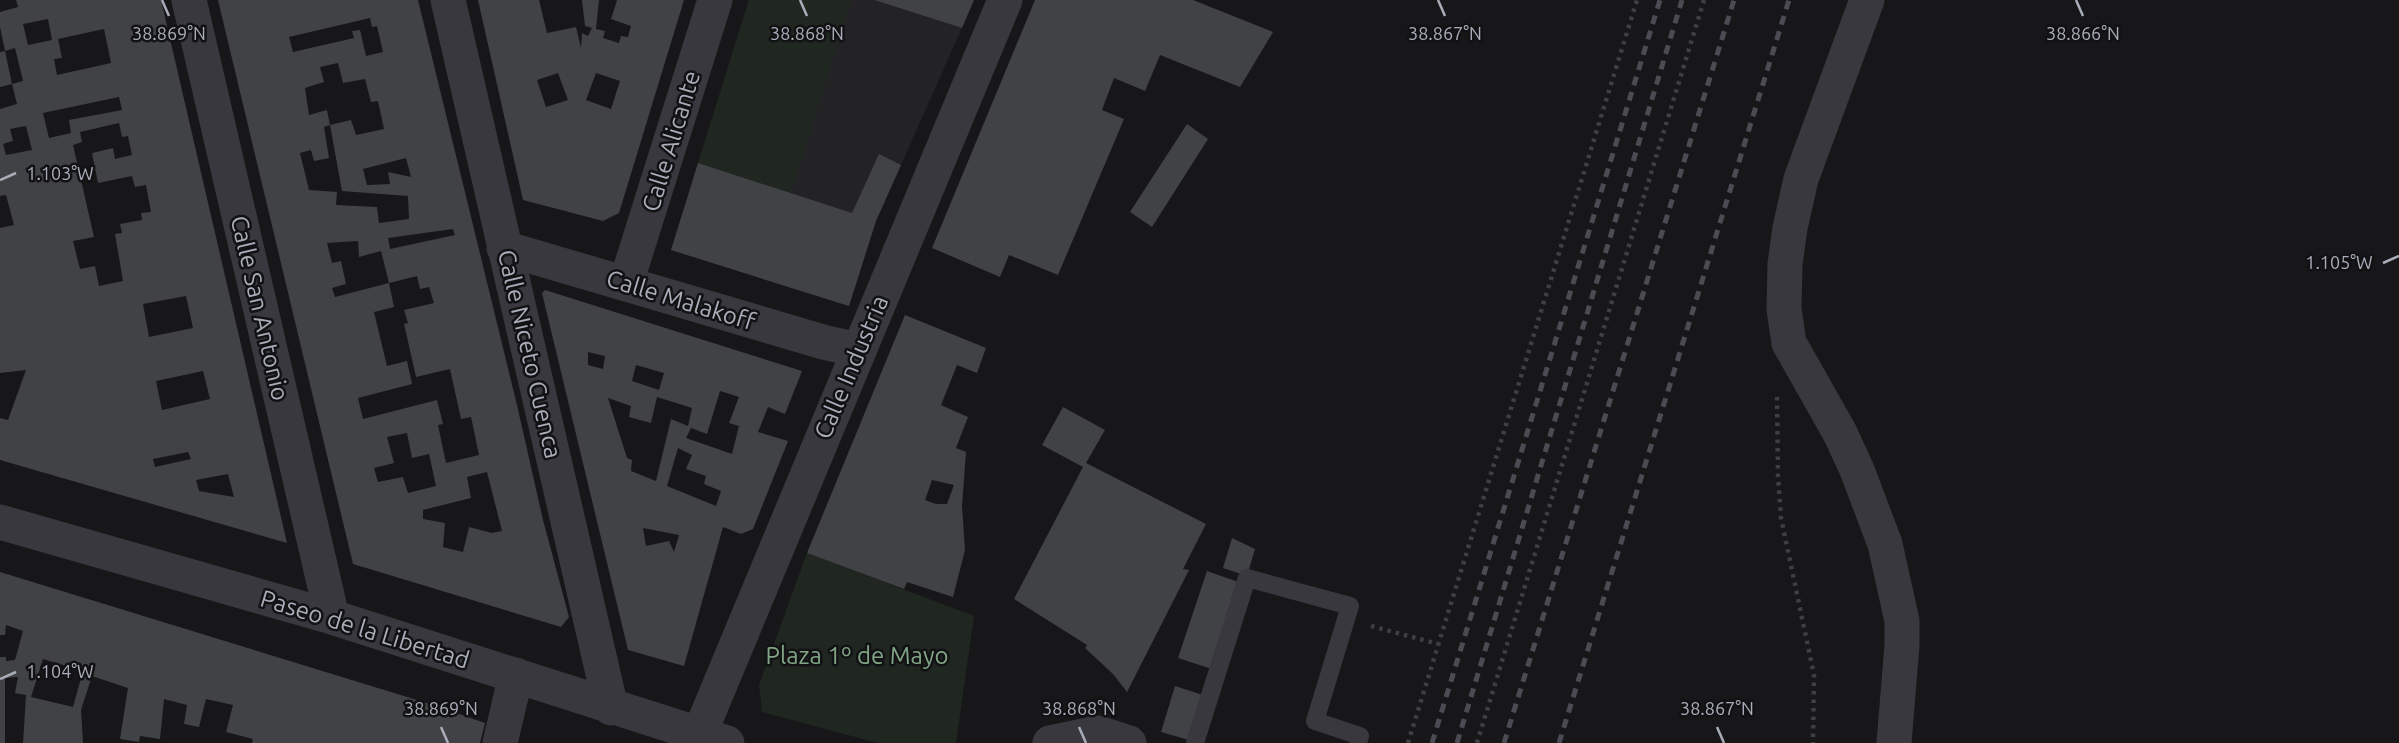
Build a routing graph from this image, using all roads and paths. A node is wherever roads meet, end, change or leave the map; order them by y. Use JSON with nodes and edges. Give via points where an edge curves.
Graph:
{"nodes":[{"id":1,"x":189,"y":0,"type":"edge"},
{"id":2,"x":448,"y":0,"type":"edge"},
{"id":3,"x":715,"y":0,"type":"edge"},
{"id":4,"x":1005,"y":0,"type":"edge"},
{"id":5,"x":1637,"y":0,"type":"edge"},
{"id":6,"x":1704,"y":0,"type":"edge"},
{"id":7,"x":1867,"y":0,"type":"edge"},
{"id":8,"x":504,"y":247,"type":"junction"},
{"id":9,"x":626,"y":283,"type":"junction"},
{"id":10,"x":1789,"y":342,"type":"junction"},
{"id":11,"x":858,"y":350,"type":"junction"},
{"id":12,"x":0,"y":522,"type":"edge"},
{"id":13,"x":332,"y":617,"type":"junction"},
{"id":14,"x":1347,"y":619,"type":"junction"},
{"id":15,"x":1438,"y":644,"type":"junction"},
{"id":16,"x":516,"y":676,"type":"junction"},
{"id":17,"x":611,"y":708,"type":"junction"},
{"id":18,"x":713,"y":739,"type":"edge"},
{"id":19,"x":500,"y":743,"type":"edge"},
{"id":20,"x":1049,"y":743,"type":"edge"},
{"id":21,"x":1129,"y":743,"type":"edge"},
{"id":22,"x":1195,"y":743,"type":"edge"},
{"id":23,"x":1358,"y":743,"type":"edge"},
{"id":24,"x":1408,"y":743,"type":"edge"},
{"id":25,"x":1478,"y":743,"type":"edge"},
{"id":26,"x":1813,"y":743,"type":"edge"},
{"id":27,"x":1894,"y":743,"type":"edge"}],
"edges":[{"from":1,"to":13,"type":"street","name":"Calle San Antonio"},
{"from":2,"to":8,"type":"street","name":"Calle Niceto Cuenca"},
{"from":3,"to":9,"type":"street","name":"Calle Alicante"},
{"from":4,"to":11,"type":"street","name":"Calle Industria"},
{"from":5,"to":15,"type":"path"},
{"from":6,"to":25,"type":"path"},
{"from":7,"to":10,"type":"street","via":[[1798,191],[1785,264]]},
{"from":8,"to":9,"type":"street","name":"Calle Malakoff"},
{"from":8,"to":17,"type":"street","name":"Calle Niceto Cuenca"},
{"from":9,"to":11,"type":"street","name":"Calle Malakoff"},
{"from":10,"to":26,"type":"path","via":[[1779,362],[1778,476],[1782,518],[1814,675]]},
{"from":10,"to":27,"type":"street","via":[[1840,433],[1885,544],[1902,621]]},
{"from":11,"to":18,"type":"street","name":"Calle Industria"},
{"from":12,"to":13,"type":"street","name":"Paseo de la Libertad"},
{"from":13,"to":16,"type":"street","name":"Paseo de la Libertad"},
{"from":14,"to":15,"type":"path"},
{"from":14,"to":22,"type":"lane","via":[[1350,606],[1247,578]]},
{"from":14,"to":23,"type":"lane","via":[[1315,721],[1360,736]]},
{"from":15,"to":24,"type":"path"},
{"from":16,"to":17,"type":"street","name":"Paseo de la Libertad"},
{"from":16,"to":19,"type":"street"},
{"from":17,"to":18,"type":"street","name":"Paseo de la Libertad"},
{"from":20,"to":21,"type":"street","via":[[1098,733]]}]}
